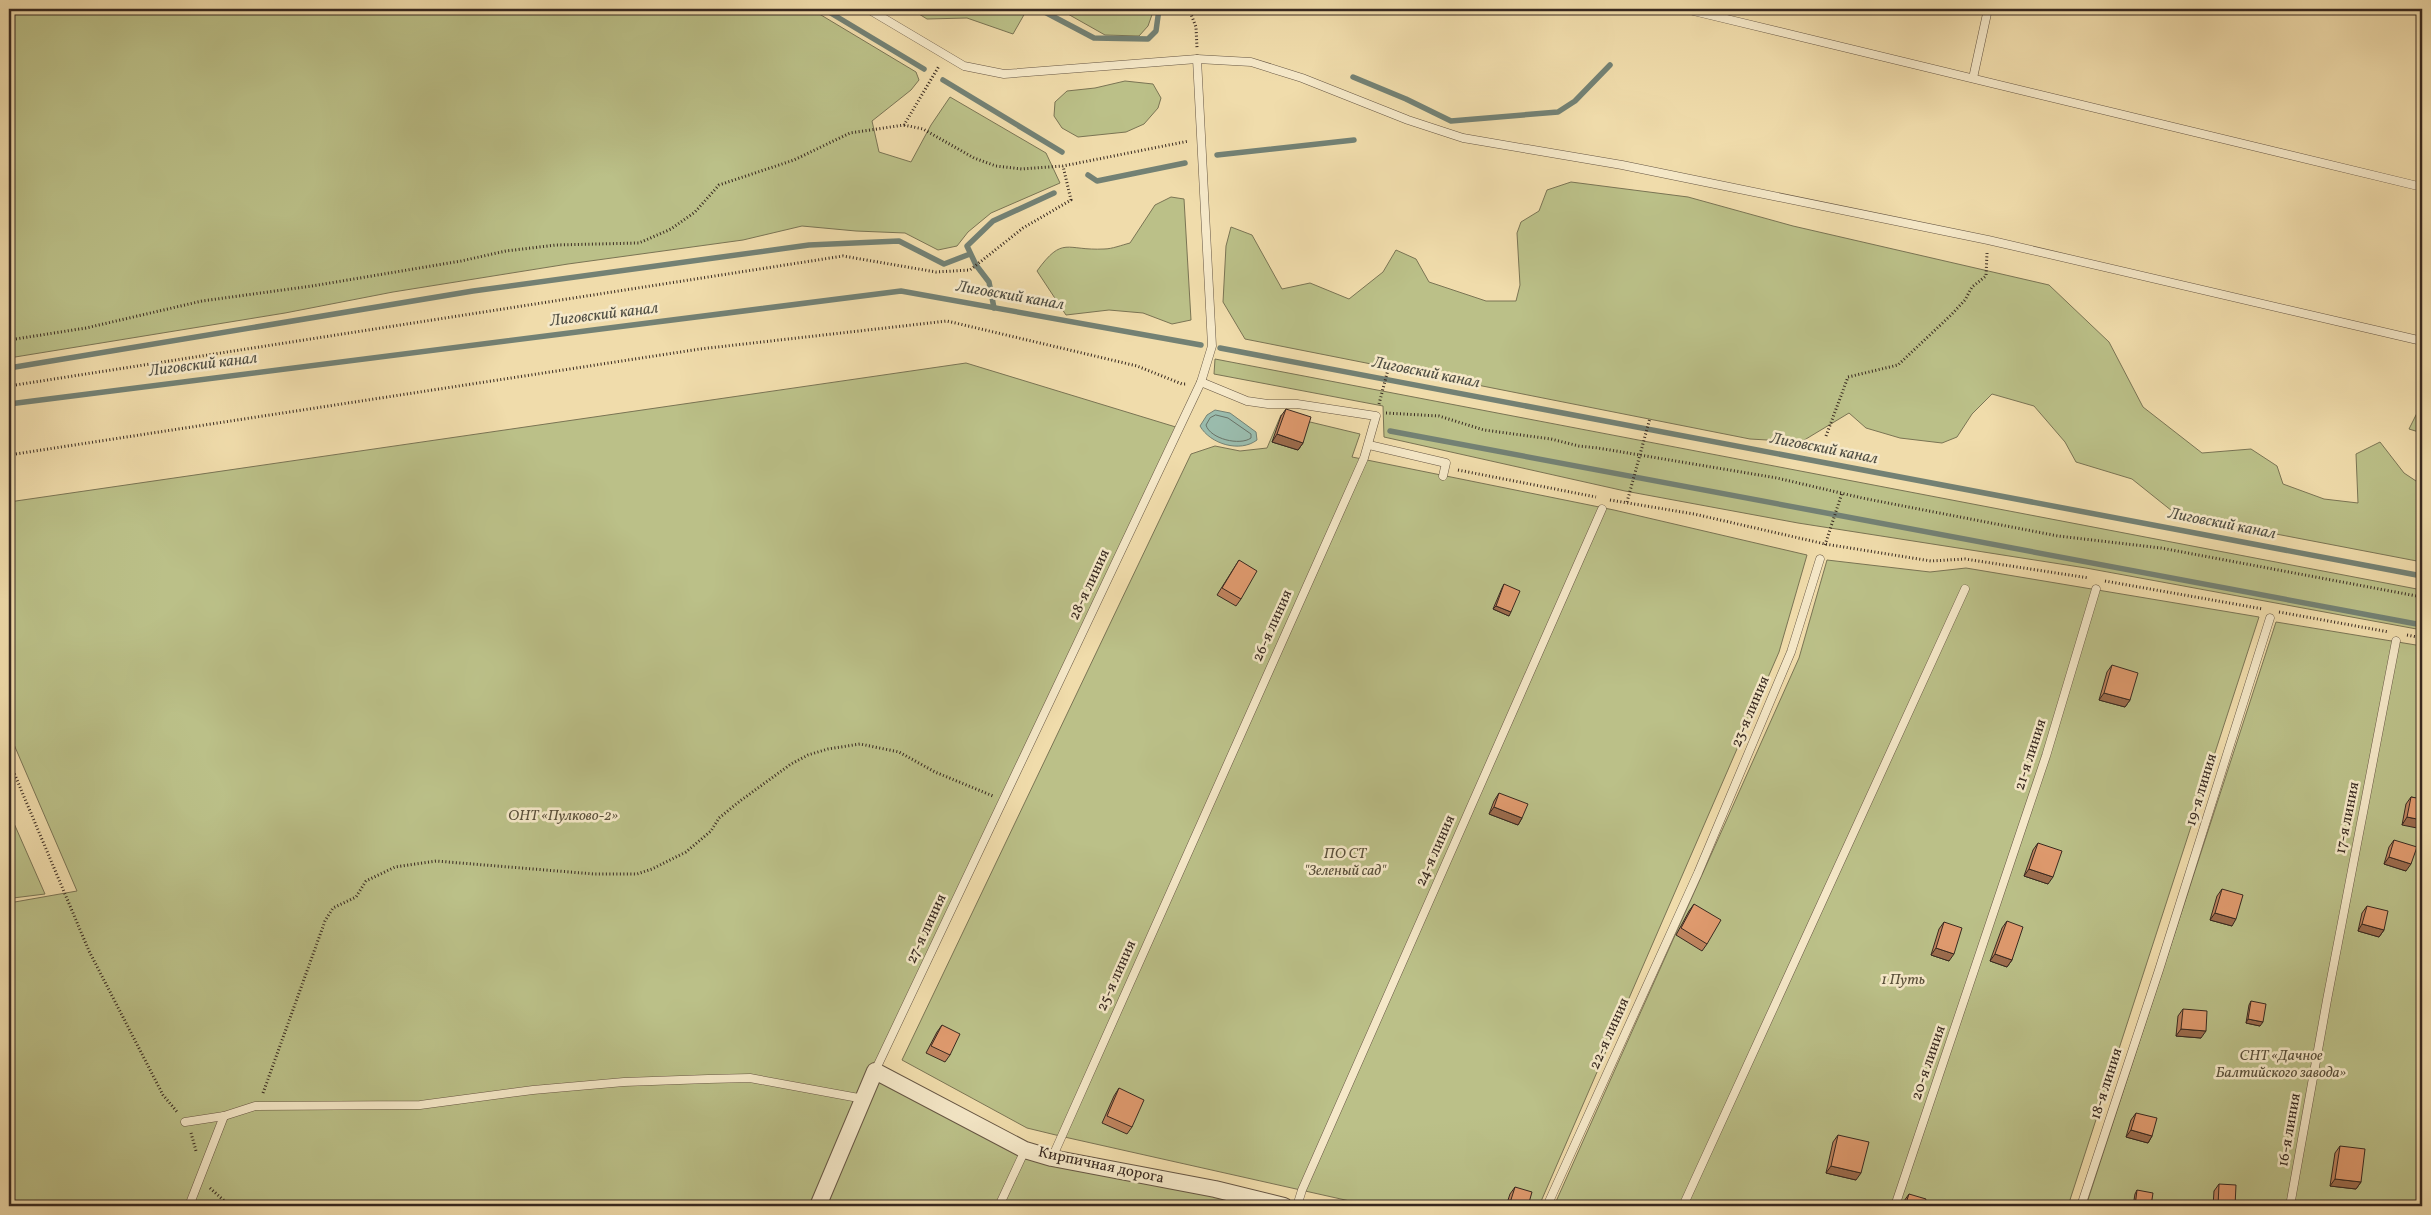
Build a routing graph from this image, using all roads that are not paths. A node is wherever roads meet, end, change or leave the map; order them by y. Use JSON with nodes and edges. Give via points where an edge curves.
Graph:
{"nodes":[{"id":1,"x":868,"y":9,"type":"edge"},
{"id":2,"x":1685,"y":9,"type":"edge"},
{"id":3,"x":1988,"y":9,"type":"edge"},
{"id":4,"x":1197,"y":59,"type":"junction"},
{"id":5,"x":1973,"y":78,"type":"junction"},
{"id":6,"x":2422,"y":187,"type":"edge"},
{"id":7,"x":2422,"y":341,"type":"edge"},
{"id":8,"x":1201,"y":382,"type":"junction"},
{"id":9,"x":1369,"y":445,"type":"junction"},
{"id":10,"x":1443,"y":476,"type":"dead end"},
{"id":11,"x":1602,"y":509,"type":"dead end"},
{"id":12,"x":1820,"y":559,"type":"dead end"},
{"id":13,"x":1965,"y":589,"type":"dead end"},
{"id":14,"x":2096,"y":589,"type":"dead end"},
{"id":15,"x":2270,"y":618,"type":"dead end"},
{"id":16,"x":2397,"y":637,"type":"road end"},
{"id":17,"x":1003,"y":800,"type":"joint"},
{"id":18,"x":1208,"y":806,"type":"joint"},
{"id":19,"x":1698,"y":872,"type":"joint"},
{"id":20,"x":1988,"y":928,"type":"joint"},
{"id":21,"x":2159,"y":970,"type":"joint"},
{"id":22,"x":2327,"y":1000,"type":"joint"},
{"id":23,"x":875,"y":1071,"type":"junction"},
{"id":24,"x":864,"y":1098,"type":"junction"},
{"id":25,"x":224,"y":1116,"type":"junction"},
{"id":26,"x":185,"y":1122,"type":"road end"},
{"id":27,"x":1024,"y":1150,"type":"junction"},
{"id":28,"x":1052,"y":1158,"type":"junction"},
{"id":29,"x":1266,"y":1204,"type":"edge"},
{"id":30,"x":188,"y":1206,"type":"edge"},
{"id":31,"x":818,"y":1206,"type":"edge"},
{"id":32,"x":999,"y":1206,"type":"edge"},
{"id":33,"x":1284,"y":1206,"type":"edge"},
{"id":34,"x":1297,"y":1206,"type":"edge"},
{"id":35,"x":1547,"y":1206,"type":"edge"},
{"id":36,"x":1683,"y":1206,"type":"edge"},
{"id":37,"x":1895,"y":1206,"type":"edge"},
{"id":38,"x":2081,"y":1206,"type":"edge"},
{"id":39,"x":2290,"y":1206,"type":"edge"}],
"edges":[{"from":1,"to":4,"type":"lane","via":[[964,66],[1004,74]]},
{"from":2,"to":5,"type":"lane"},
{"from":3,"to":5,"type":"lane"},
{"from":4,"to":7,"type":"lane","via":[[1250,62],[1463,138],[1622,165],[1988,240]]},
{"from":4,"to":8,"type":"lane","name":"28-я линия","via":[[1212,346]]},
{"from":5,"to":6,"type":"lane"},
{"from":8,"to":9,"type":"lane","name":"26-я линия","via":[[1247,401],[1297,404],[1376,416]]},
{"from":8,"to":17,"type":"lane","name":"28-я линия"},
{"from":9,"to":10,"type":"lane","via":[[1446,464]]},
{"from":9,"to":18,"type":"lane","name":"26-я линия"},
{"from":11,"to":34,"type":"lane","name":"24-я линия"},
{"from":12,"to":19,"type":"lane","name":"23-я линия","via":[[1791,652]]},
{"from":13,"to":36,"type":"lane"},
{"from":14,"to":20,"type":"lane","name":"21-я линия","via":[[2046,756]]},
{"from":15,"to":21,"type":"lane","name":"19-я линия"},
{"from":16,"to":22,"type":"lane","name":"17-я линия"},
{"from":17,"to":23,"type":"lane","name":"27-я линия"},
{"from":18,"to":28,"type":"lane","name":"25-я линия"},
{"from":19,"to":35,"type":"lane","name":"22-я линия"},
{"from":20,"to":37,"type":"lane","name":"20-я линия"},
{"from":21,"to":38,"type":"lane","name":"18-я линия"},
{"from":22,"to":39,"type":"lane","name":"16-я линия"},
{"from":23,"to":24,"type":"street"},
{"from":23,"to":27,"type":"street","name":"Кирпичная дорога"},
{"from":24,"to":25,"type":"lane","via":[[750,1078],[708,1079],[533,1090],[420,1105],[255,1106]]},
{"from":24,"to":31,"type":"street"},
{"from":25,"to":26,"type":"lane"},
{"from":25,"to":30,"type":"lane"},
{"from":27,"to":28,"type":"street","name":"Кирпичная дорога"},
{"from":27,"to":32,"type":"lane"},
{"from":28,"to":29,"type":"street","name":"Кирпичная дорога","via":[[1215,1189]]},
{"from":29,"to":33,"type":"street","name":"Кирпичная дорога"}]}
